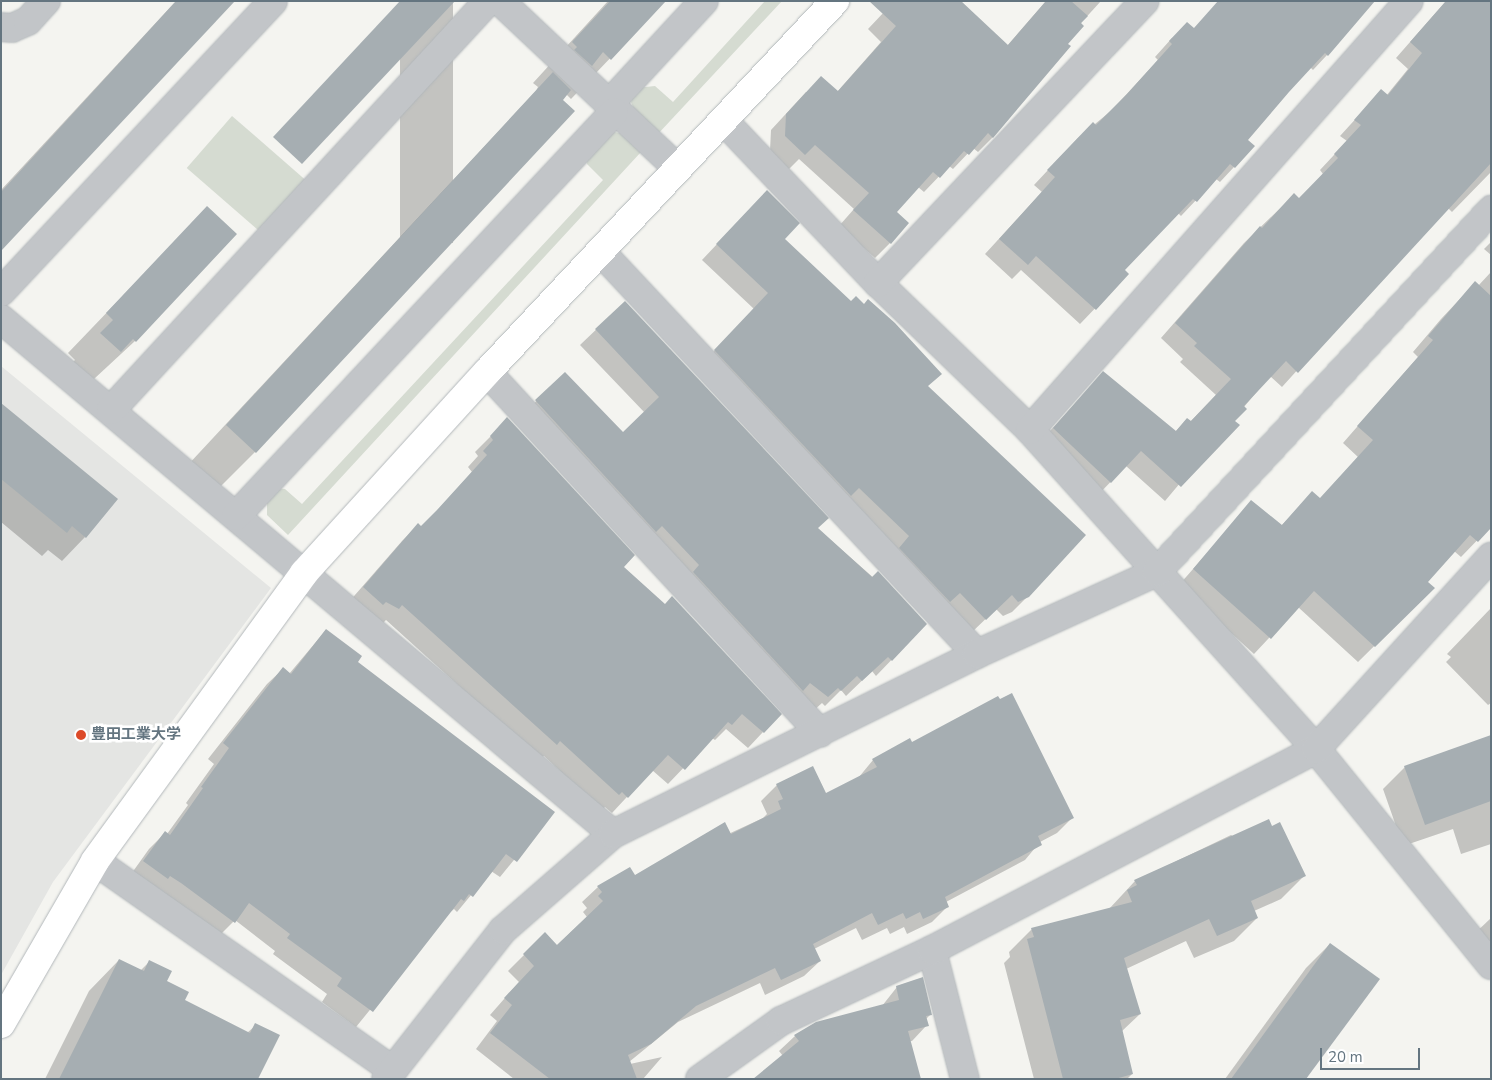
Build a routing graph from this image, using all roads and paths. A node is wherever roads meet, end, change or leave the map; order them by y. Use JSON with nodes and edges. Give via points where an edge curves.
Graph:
{"nodes":[{"id":1,"x":46,"y":1,"type":"edge"},
{"id":2,"x":273,"y":1,"type":"edge"},
{"id":3,"x":488,"y":1,"type":"edge"},
{"id":4,"x":500,"y":1,"type":"edge"},
{"id":5,"x":704,"y":1,"type":"edge"},
{"id":6,"x":835,"y":1,"type":"edge"},
{"id":7,"x":1145,"y":1,"type":"edge"},
{"id":8,"x":1409,"y":1,"type":"edge"},
{"id":9,"x":1,"y":26,"type":"edge"},
{"id":10,"x":612,"y":108,"type":"junction"},
{"id":11,"x":724,"y":121,"type":"junction"},
{"id":12,"x":677,"y":168,"type":"junction"},
{"id":13,"x":1491,"y":210,"type":"edge"},
{"id":14,"x":600,"y":252,"type":"junction"},
{"id":15,"x":878,"y":283,"type":"junction"},
{"id":16,"x":1,"y":292,"type":"edge"},
{"id":17,"x":1,"y":319,"type":"edge"},
{"id":18,"x":487,"y":372,"type":"junction"},
{"id":19,"x":110,"y":410,"type":"junction"},
{"id":20,"x":1030,"y":430,"type":"junction"},
{"id":21,"x":236,"y":516,"type":"junction"},
{"id":22,"x":1491,"y":557,"type":"edge"},
{"id":23,"x":1157,"y":572,"type":"junction"},
{"id":24,"x":304,"y":573,"type":"junction"},
{"id":25,"x":977,"y":654,"type":"junction"},
{"id":26,"x":820,"y":733,"type":"junction"},
{"id":27,"x":1316,"y":749,"type":"junction"},
{"id":28,"x":613,"y":834,"type":"junction"},
{"id":29,"x":95,"y":861,"type":"junction"},
{"id":30,"x":932,"y":950,"type":"junction"},
{"id":31,"x":1491,"y":964,"type":"edge"},
{"id":32,"x":1,"y":1024,"type":"edge"},
{"id":33,"x":388,"y":1074,"type":"edge"},
{"id":34,"x":700,"y":1079,"type":"edge"},
{"id":35,"x":965,"y":1079,"type":"edge"}],
"edges":[{"from":1,"to":9,"type":"street","via":[[28,21],[12,28]]},
{"from":2,"to":16,"type":"street"},
{"from":3,"to":19,"type":"street"},
{"from":4,"to":10,"type":"street"},
{"from":5,"to":10,"type":"street"},
{"from":6,"to":11,"type":"street"},
{"from":7,"to":15,"type":"street"},
{"from":8,"to":20,"type":"street"},
{"from":10,"to":12,"type":"street"},
{"from":10,"to":21,"type":"street"},
{"from":11,"to":12,"type":"street"},
{"from":11,"to":15,"type":"street"},
{"from":12,"to":14,"type":"street"},
{"from":13,"to":23,"type":"street"},
{"from":14,"to":18,"type":"street"},
{"from":14,"to":25,"type":"street"},
{"from":15,"to":20,"type":"street"},
{"from":17,"to":19,"type":"street"},
{"from":18,"to":24,"type":"street"},
{"from":18,"to":26,"type":"street"},
{"from":19,"to":21,"type":"street"},
{"from":20,"to":23,"type":"street"},
{"from":21,"to":24,"type":"street"},
{"from":22,"to":27,"type":"street"},
{"from":23,"to":25,"type":"street"},
{"from":23,"to":27,"type":"street"},
{"from":24,"to":28,"type":"street"},
{"from":24,"to":29,"type":"street"},
{"from":25,"to":26,"type":"street"},
{"from":26,"to":28,"type":"street"},
{"from":27,"to":30,"type":"street"},
{"from":27,"to":31,"type":"street"},
{"from":28,"to":33,"type":"street","via":[[503,930]]},
{"from":29,"to":32,"type":"street"},
{"from":29,"to":33,"type":"street"},
{"from":30,"to":34,"type":"street","via":[[781,1021]]},
{"from":30,"to":35,"type":"street"}]}
